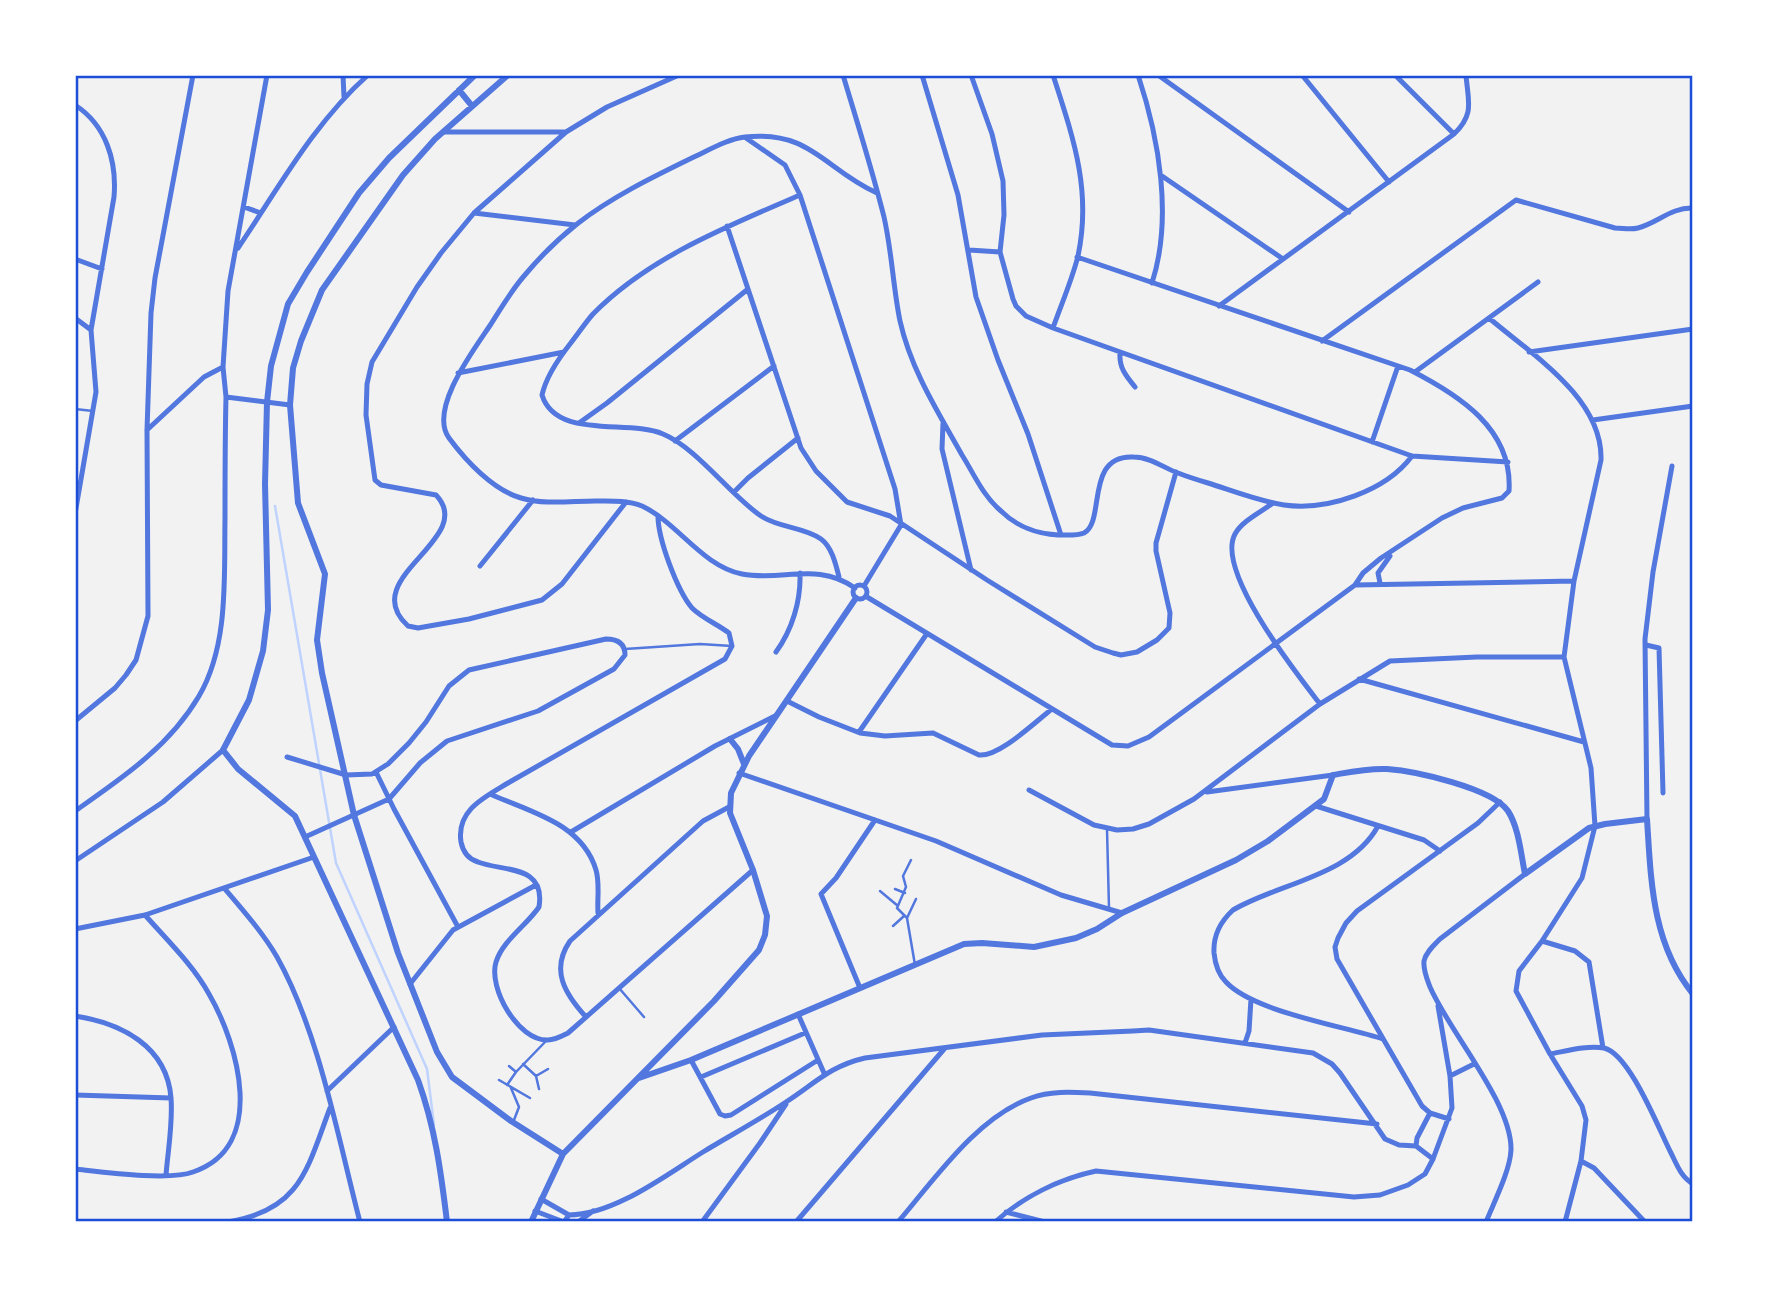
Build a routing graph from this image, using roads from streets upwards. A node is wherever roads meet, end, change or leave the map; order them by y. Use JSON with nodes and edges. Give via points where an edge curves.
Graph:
{"nodes":[{"id":1,"x":193,"y":75,"type":"edge"},
{"id":2,"x":267,"y":75,"type":"edge"},
{"id":3,"x":343,"y":75,"type":"edge"},
{"id":4,"x":368,"y":75,"type":"edge"},
{"id":5,"x":475,"y":75,"type":"edge"},
{"id":6,"x":508,"y":75,"type":"edge"},
{"id":7,"x":680,"y":75,"type":"edge"},
{"id":8,"x":843,"y":75,"type":"edge"},
{"id":9,"x":922,"y":75,"type":"edge"},
{"id":10,"x":971,"y":75,"type":"edge"},
{"id":11,"x":1053,"y":75,"type":"edge"},
{"id":12,"x":1138,"y":75,"type":"edge"},
{"id":13,"x":1158,"y":75,"type":"edge"},
{"id":14,"x":1302,"y":75,"type":"edge"},
{"id":15,"x":1395,"y":75,"type":"edge"},
{"id":16,"x":1466,"y":75,"type":"edge"},
{"id":17,"x":459,"y":90,"type":"junction"},
{"id":18,"x":344,"y":97,"type":"junction"},
{"id":19,"x":75,"y":105,"type":"edge"},
{"id":20,"x":472,"y":106,"type":"junction"},
{"id":21,"x":443,"y":132,"type":"junction"},
{"id":22,"x":566,"y":132,"type":"junction"},
{"id":23,"x":1454,"y":134,"type":"junction"},
{"id":24,"x":744,"y":137,"type":"junction"},
{"id":25,"x":1162,"y":176,"type":"junction"},
{"id":26,"x":1389,"y":182,"type":"junction"},
{"id":27,"x":877,"y":193,"type":"junction"},
{"id":28,"x":800,"y":195,"type":"junction"},
{"id":29,"x":243,"y":207,"type":"junction"},
{"id":30,"x":1693,"y":208,"type":"edge"},
{"id":31,"x":1349,"y":212,"type":"junction"},
{"id":32,"x":261,"y":213,"type":"junction"},
{"id":33,"x":474,"y":213,"type":"junction"},
{"id":34,"x":575,"y":225,"type":"junction"},
{"id":35,"x":727,"y":226,"type":"junction"},
{"id":36,"x":236,"y":250,"type":"junction"},
{"id":37,"x":969,"y":250,"type":"junction"},
{"id":38,"x":1000,"y":252,"type":"junction"},
{"id":39,"x":1077,"y":257,"type":"junction"},
{"id":40,"x":75,"y":259,"type":"edge"},
{"id":41,"x":1283,"y":259,"type":"junction"},
{"id":42,"x":102,"y":269,"type":"junction"},
{"id":43,"x":1538,"y":282,"type":"dead end"},
{"id":44,"x":1152,"y":283,"type":"junction"},
{"id":45,"x":748,"y":289,"type":"junction"},
{"id":46,"x":1219,"y":306,"type":"junction"},
{"id":47,"x":75,"y":318,"type":"edge"},
{"id":48,"x":1489,"y":318,"type":"junction"},
{"id":49,"x":1052,"y":328,"type":"junction"},
{"id":50,"x":1693,"y":329,"type":"edge"},
{"id":51,"x":91,"y":331,"type":"junction"},
{"id":52,"x":1322,"y":341,"type":"junction"},
{"id":53,"x":564,"y":352,"type":"junction"},
{"id":54,"x":1529,"y":352,"type":"junction"},
{"id":55,"x":1120,"y":353,"type":"junction"},
{"id":56,"x":774,"y":366,"type":"junction"},
{"id":57,"x":1398,"y":366,"type":"junction"},
{"id":58,"x":223,"y":367,"type":"junction"},
{"id":59,"x":1415,"y":372,"type":"junction"},
{"id":60,"x":458,"y":373,"type":"junction"},
{"id":61,"x":1135,"y":387,"type":"dead end"},
{"id":62,"x":226,"y":397,"type":"junction"},
{"id":63,"x":267,"y":402,"type":"junction"},
{"id":64,"x":290,"y":405,"type":"junction"},
{"id":65,"x":1693,"y":406,"type":"edge"},
{"id":66,"x":1592,"y":420,"type":"junction"},
{"id":67,"x":579,"y":423,"type":"junction"},
{"id":68,"x":943,"y":423,"type":"junction"},
{"id":69,"x":147,"y":430,"type":"junction"},
{"id":70,"x":798,"y":438,"type":"junction"},
{"id":71,"x":675,"y":441,"type":"junction"},
{"id":72,"x":1372,"y":442,"type":"junction"},
{"id":73,"x":1412,"y":456,"type":"junction"},
{"id":74,"x":1508,"y":462,"type":"junction"},
{"id":75,"x":1672,"y":466,"type":"dead end"},
{"id":76,"x":1176,"y":472,"type":"junction"},
{"id":77,"x":734,"y":492,"type":"junction"},
{"id":78,"x":533,"y":500,"type":"junction"},
{"id":79,"x":626,"y":502,"type":"junction"},
{"id":80,"x":1273,"y":503,"type":"junction"},
{"id":81,"x":75,"y":514,"type":"edge"},
{"id":82,"x":658,"y":516,"type":"junction"},
{"id":83,"x":901,"y":525,"type":"junction"},
{"id":84,"x":1061,"y":535,"type":"junction"},
{"id":85,"x":1394,"y":552,"type":"junction"},
{"id":86,"x":480,"y":566,"type":"dead end"},
{"id":87,"x":971,"y":570,"type":"junction"},
{"id":88,"x":800,"y":573,"type":"junction"},
{"id":89,"x":839,"y":577,"type":"junction"},
{"id":90,"x":1574,"y":581,"type":"junction"},
{"id":91,"x":1380,"y":583,"type":"junction"},
{"id":92,"x":1355,"y":585,"type":"junction"},
{"id":93,"x":864,"y":586,"type":"junction"},
{"id":94,"x":855,"y":588,"type":"junction"},
{"id":95,"x":867,"y":597,"type":"junction"},
{"id":96,"x":856,"y":598,"type":"junction"},
{"id":97,"x":926,"y":635,"type":"junction"},
{"id":98,"x":1276,"y":642,"type":"junction"},
{"id":99,"x":1646,"y":645,"type":"junction"},
{"id":100,"x":776,"y":652,"type":"dead end"},
{"id":101,"x":1564,"y":657,"type":"junction"},
{"id":102,"x":1359,"y":679,"type":"junction"},
{"id":103,"x":786,"y":701,"type":"junction"},
{"id":104,"x":1320,"y":704,"type":"junction"},
{"id":105,"x":1052,"y":709,"type":"junction"},
{"id":106,"x":777,"y":715,"type":"junction"},
{"id":107,"x":75,"y":721,"type":"edge"},
{"id":108,"x":859,"y":732,"type":"junction"},
{"id":109,"x":730,"y":739,"type":"junction"},
{"id":110,"x":1584,"y":742,"type":"junction"},
{"id":111,"x":223,"y":750,"type":"junction"},
{"id":112,"x":287,"y":757,"type":"dead end"},
{"id":113,"x":744,"y":765,"type":"junction"},
{"id":114,"x":376,"y":772,"type":"junction"},
{"id":115,"x":739,"y":773,"type":"junction"},
{"id":116,"x":346,"y":775,"type":"junction"},
{"id":117,"x":1332,"y":775,"type":"junction"},
{"id":118,"x":1029,"y":790,"type":"dead end"},
{"id":119,"x":1204,"y":792,"type":"junction"},
{"id":120,"x":1663,"y":793,"type":"dead end"},
{"id":121,"x":490,"y":794,"type":"junction"},
{"id":122,"x":389,"y":799,"type":"junction"},
{"id":123,"x":1500,"y":802,"type":"junction"},
{"id":124,"x":1316,"y":806,"type":"junction"},
{"id":125,"x":729,"y":807,"type":"junction"},
{"id":126,"x":75,"y":811,"type":"edge"},
{"id":127,"x":354,"y":815,"type":"junction"},
{"id":128,"x":875,"y":820,"type":"junction"},
{"id":129,"x":1647,"y":820,"type":"junction"},
{"id":130,"x":1378,"y":826,"type":"junction"},
{"id":131,"x":1595,"y":826,"type":"junction"},
{"id":132,"x":571,"y":832,"type":"junction"},
{"id":133,"x":305,"y":838,"type":"junction"},
{"id":134,"x":1440,"y":851,"type":"junction"},
{"id":135,"x":314,"y":857,"type":"junction"},
{"id":136,"x":75,"y":860,"type":"edge"},
{"id":137,"x":753,"y":870,"type":"junction"},
{"id":138,"x":1525,"y":874,"type":"junction"},
{"id":139,"x":536,"y":885,"type":"junction"},
{"id":140,"x":225,"y":889,"type":"junction"},
{"id":141,"x":598,"y":913,"type":"junction"},
{"id":142,"x":1122,"y":913,"type":"junction"},
{"id":143,"x":145,"y":915,"type":"junction"},
{"id":144,"x":458,"y":927,"type":"junction"},
{"id":145,"x":75,"y":929,"type":"edge"},
{"id":146,"x":1542,"y":941,"type":"junction"},
{"id":147,"x":410,"y":984,"type":"junction"},
{"id":148,"x":860,"y":988,"type":"junction"},
{"id":149,"x":1693,"y":994,"type":"edge"},
{"id":150,"x":1251,"y":999,"type":"junction"},
{"id":151,"x":1438,"y":1006,"type":"junction"},
{"id":152,"x":798,"y":1014,"type":"junction"},
{"id":153,"x":75,"y":1016,"type":"edge"},
{"id":154,"x":586,"y":1017,"type":"junction"},
{"id":155,"x":394,"y":1027,"type":"junction"},
{"id":156,"x":805,"y":1033,"type":"junction"},
{"id":157,"x":1384,"y":1039,"type":"junction"},
{"id":158,"x":1245,"y":1044,"type":"junction"},
{"id":159,"x":945,"y":1048,"type":"junction"},
{"id":160,"x":1602,"y":1048,"type":"junction"},
{"id":161,"x":1550,"y":1054,"type":"junction"},
{"id":162,"x":691,"y":1060,"type":"junction"},
{"id":163,"x":818,"y":1060,"type":"junction"},
{"id":164,"x":1474,"y":1064,"type":"junction"},
{"id":165,"x":824,"y":1073,"type":"junction"},
{"id":166,"x":1450,"y":1076,"type":"junction"},
{"id":167,"x":701,"y":1077,"type":"junction"},
{"id":168,"x":639,"y":1078,"type":"junction"},
{"id":169,"x":327,"y":1091,"type":"junction"},
{"id":170,"x":75,"y":1095,"type":"edge"},
{"id":171,"x":171,"y":1098,"type":"junction"},
{"id":172,"x":788,"y":1101,"type":"junction"},
{"id":173,"x":330,"y":1108,"type":"junction"},
{"id":174,"x":1430,"y":1114,"type":"junction"},
{"id":175,"x":1449,"y":1119,"type":"junction"},
{"id":176,"x":1377,"y":1124,"type":"junction"},
{"id":177,"x":1416,"y":1146,"type":"junction"},
{"id":178,"x":563,"y":1154,"type":"junction"},
{"id":179,"x":1433,"y":1159,"type":"junction"},
{"id":180,"x":1581,"y":1161,"type":"junction"},
{"id":181,"x":75,"y":1169,"type":"edge"},
{"id":182,"x":166,"y":1175,"type":"junction"},
{"id":183,"x":1693,"y":1184,"type":"edge"},
{"id":184,"x":540,"y":1198,"type":"junction"},
{"id":185,"x":595,"y":1210,"type":"junction"},
{"id":186,"x":535,"y":1211,"type":"junction"},
{"id":187,"x":1006,"y":1212,"type":"junction"},
{"id":188,"x":571,"y":1215,"type":"junction"},
{"id":189,"x":228,"y":1222,"type":"edge"},
{"id":190,"x":360,"y":1222,"type":"edge"},
{"id":191,"x":447,"y":1222,"type":"edge"},
{"id":192,"x":531,"y":1222,"type":"edge"},
{"id":193,"x":564,"y":1222,"type":"edge"},
{"id":194,"x":578,"y":1222,"type":"edge"},
{"id":195,"x":702,"y":1222,"type":"edge"},
{"id":196,"x":796,"y":1222,"type":"edge"},
{"id":197,"x":898,"y":1222,"type":"edge"},
{"id":198,"x":995,"y":1222,"type":"edge"},
{"id":199,"x":1045,"y":1222,"type":"edge"},
{"id":200,"x":1486,"y":1222,"type":"edge"},
{"id":201,"x":1565,"y":1222,"type":"edge"},
{"id":202,"x":1645,"y":1222,"type":"edge"}],
"edges":[{"from":1,"to":69,"type":"street","via":[[155,278]]},
{"from":2,"to":29,"type":"street"},
{"from":3,"to":18,"type":"street"},
{"from":4,"to":18,"type":"street"},
{"from":5,"to":17,"type":"street"},
{"from":6,"to":20,"type":"street"},
{"from":7,"to":22,"type":"street","via":[[607,107]]},
{"from":8,"to":27,"type":"street"},
{"from":9,"to":37,"type":"street","via":[[958,195]]},
{"from":10,"to":38,"type":"street","via":[[1003,181]]},
{"from":11,"to":39,"type":"street","via":[[1081,172],[1083,209]]},
{"from":12,"to":25,"type":"street"},
{"from":13,"to":31,"type":"street"},
{"from":14,"to":26,"type":"street"},
{"from":15,"to":23,"type":"street"},
{"from":16,"to":23,"type":"street","via":[[1468,118]]},
{"from":17,"to":20,"type":"street"},
{"from":17,"to":63,"type":"street","via":[[367,184],[307,272],[288,304],[271,366]]},
{"from":18,"to":32,"type":"street"},
{"from":19,"to":42,"type":"street","via":[[99,128],[114,163],[114,197]]},
{"from":20,"to":21,"type":"street"},
{"from":21,"to":22,"type":"street"},
{"from":21,"to":64,"type":"street","via":[[403,175],[323,290],[293,368]]},
{"from":22,"to":33,"type":"street"},
{"from":23,"to":26,"type":"street"},
{"from":24,"to":27,"type":"street","via":[[800,142]]},
{"from":24,"to":28,"type":"street","via":[[785,165]]},
{"from":24,"to":34,"type":"street","via":[[648,179]]},
{"from":25,"to":41,"type":"street"},
{"from":25,"to":44,"type":"street","via":[[1161,231]]},
{"from":26,"to":31,"type":"street"},
{"from":27,"to":68,"type":"street","via":[[891,249],[901,323]]},
{"from":28,"to":35,"type":"street"},
{"from":28,"to":83,"type":"street","via":[[895,489]]},
{"from":29,"to":32,"type":"street"},
{"from":29,"to":36,"type":"street"},
{"from":30,"to":52,"type":"street","via":[[1628,229],[1516,200]]},
{"from":31,"to":41,"type":"street"},
{"from":32,"to":36,"type":"street"},
{"from":33,"to":34,"type":"street"},
{"from":33,"to":79,"type":"street","via":[[417,287],[369,374],[366,415],[375,480],[436,495],[446,514],[394,592],[397,614],[408,626],[418,628],[542,600],[562,584]]},
{"from":34,"to":60,"type":"street","via":[[516,286]]},
{"from":35,"to":45,"type":"street"},
{"from":35,"to":53,"type":"street","via":[[686,247],[620,292],[593,315]]},
{"from":36,"to":58,"type":"street"},
{"from":37,"to":38,"type":"street"},
{"from":37,"to":84,"type":"street","via":[[976,297]]},
{"from":38,"to":49,"type":"street","via":[[1016,306]]},
{"from":39,"to":44,"type":"street"},
{"from":39,"to":49,"type":"street"},
{"from":40,"to":42,"type":"street"},
{"from":41,"to":46,"type":"street"},
{"from":42,"to":51,"type":"street"},
{"from":43,"to":48,"type":"street"},
{"from":44,"to":46,"type":"street"},
{"from":45,"to":56,"type":"street"},
{"from":45,"to":67,"type":"street"},
{"from":46,"to":52,"type":"street"},
{"from":47,"to":51,"type":"street"},
{"from":48,"to":54,"type":"street"},
{"from":48,"to":59,"type":"street"},
{"from":49,"to":55,"type":"street"},
{"from":50,"to":54,"type":"street"},
{"from":51,"to":81,"type":"street","via":[[93,411]]},
{"from":52,"to":57,"type":"street"},
{"from":53,"to":60,"type":"street"},
{"from":53,"to":67,"type":"street","via":[[542,395],[557,417]]},
{"from":54,"to":66,"type":"street","via":[[1560,377]]},
{"from":55,"to":61,"type":"street","via":[[1123,372]]},
{"from":55,"to":72,"type":"street"},
{"from":56,"to":70,"type":"street"},
{"from":56,"to":71,"type":"street"},
{"from":57,"to":59,"type":"street"},
{"from":57,"to":72,"type":"street"},
{"from":58,"to":62,"type":"street"},
{"from":58,"to":69,"type":"street","via":[[204,377]]},
{"from":59,"to":74,"type":"street","via":[[1445,388],[1482,418]]},
{"from":60,"to":78,"type":"street","via":[[444,419],[448,437],[498,487]]},
{"from":62,"to":63,"type":"street"},
{"from":62,"to":126,"type":"street","via":[[224,589],[210,670],[199,695],[159,746],[133,771]]},
{"from":63,"to":64,"type":"street"},
{"from":63,"to":111,"type":"street","via":[[268,610],[263,651],[248,700]]},
{"from":64,"to":116,"type":"street","via":[[298,503],[325,574],[318,655]]},
{"from":65,"to":66,"type":"street"},
{"from":66,"to":90,"type":"street","via":[[1602,445],[1601,460]]},
{"from":67,"to":71,"type":"street","via":[[653,431]]},
{"from":68,"to":84,"type":"street","via":[[995,506],[1030,529]]},
{"from":68,"to":87,"type":"street","via":[[942,449]]},
{"from":69,"to":107,"type":"street","via":[[148,616],[143,641],[126,675]]},
{"from":70,"to":77,"type":"street"},
{"from":70,"to":83,"type":"street","via":[[816,471],[847,502],[883,513]]},
{"from":71,"to":77,"type":"street"},
{"from":72,"to":73,"type":"street"},
{"from":73,"to":74,"type":"street"},
{"from":73,"to":80,"type":"street","via":[[1396,474],[1368,491],[1307,506]]},
{"from":74,"to":85,"type":"street","via":[[1508,495],[1452,513]]},
{"from":75,"to":99,"type":"street","via":[[1653,572]]},
{"from":76,"to":80,"type":"street"},
{"from":76,"to":84,"type":"street","via":[[1139,457],[1119,459],[1100,481],[1088,530]]},
{"from":76,"to":87,"type":"street","via":[[1156,543],[1169,628],[1137,652],[1122,655],[1096,647]]},
{"from":77,"to":89,"type":"street","via":[[767,519],[820,537]]},
{"from":78,"to":79,"type":"street"},
{"from":78,"to":86,"type":"street"},
{"from":79,"to":82,"type":"street"},
{"from":80,"to":98,"type":"street","via":[[1239,528],[1232,552],[1248,598]]},
{"from":82,"to":88,"type":"street","via":[[731,571]]},
{"from":82,"to":121,"type":"street","via":[[683,594],[697,612],[729,633],[732,646],[724,659]]},
{"from":83,"to":87,"type":"street"},
{"from":83,"to":93,"type":"street"},
{"from":85,"to":91,"type":"street","via":[[1378,573]]},
{"from":85,"to":92,"type":"street","via":[[1363,573]]},
{"from":88,"to":89,"type":"street"},
{"from":88,"to":100,"type":"street","via":[[794,616]]},
{"from":89,"to":94,"type":"street"},
{"from":90,"to":91,"type":"street"},
{"from":90,"to":101,"type":"street"},
{"from":91,"to":92,"type":"street"},
{"from":92,"to":98,"type":"street"},
{"from":93,"to":94,"type":"street"},
{"from":93,"to":95,"type":"street"},
{"from":94,"to":96,"type":"street"},
{"from":95,"to":96,"type":"street"},
{"from":95,"to":97,"type":"street"},
{"from":96,"to":103,"type":"street"},
{"from":97,"to":105,"type":"street"},
{"from":97,"to":108,"type":"street"},
{"from":98,"to":104,"type":"street"},
{"from":98,"to":105,"type":"street","via":[[1134,744],[1112,745]]},
{"from":99,"to":120,"type":"street","via":[[1659,648]]},
{"from":99,"to":129,"type":"street"},
{"from":101,"to":102,"type":"street","via":[[1398,659]]},
{"from":101,"to":110,"type":"street"},
{"from":102,"to":104,"type":"street"},
{"from":102,"to":110,"type":"street"},
{"from":103,"to":106,"type":"street"},
{"from":103,"to":108,"type":"street"},
{"from":104,"to":119,"type":"street"},
{"from":105,"to":108,"type":"street","via":[[984,756],[933,733],[885,736]]},
{"from":106,"to":109,"type":"street"},
{"from":106,"to":113,"type":"street"},
{"from":109,"to":113,"type":"street"},
{"from":109,"to":132,"type":"street"},
{"from":110,"to":131,"type":"street","via":[[1591,768]]},
{"from":111,"to":133,"type":"street","via":[[238,769],[293,812]]},
{"from":111,"to":136,"type":"street","via":[[163,802]]},
{"from":112,"to":116,"type":"street"},
{"from":113,"to":115,"type":"street"},
{"from":114,"to":116,"type":"street"},
{"from":114,"to":122,"type":"street"},
{"from":114,"to":122,"type":"street","via":[[409,743],[449,686],[469,670],[606,639],[622,643],[625,655],[614,669],[521,718],[447,741],[420,763]]},
{"from":115,"to":125,"type":"street"},
{"from":115,"to":128,"type":"street"},
{"from":116,"to":127,"type":"street"},
{"from":117,"to":119,"type":"street"},
{"from":117,"to":123,"type":"street","via":[[1377,769],[1410,772]]},
{"from":117,"to":124,"type":"street","via":[[1327,796]]},
{"from":118,"to":119,"type":"street","via":[[1083,821],[1107,829],[1149,824]]},
{"from":121,"to":132,"type":"street"},
{"from":121,"to":139,"type":"street","via":[[466,814],[460,831],[463,850],[476,862],[525,873]]},
{"from":122,"to":127,"type":"street"},
{"from":122,"to":144,"type":"street"},
{"from":123,"to":134,"type":"street"},
{"from":123,"to":138,"type":"street","via":[[1511,817]]},
{"from":124,"to":130,"type":"street"},
{"from":124,"to":142,"type":"street","via":[[1247,854]]},
{"from":125,"to":137,"type":"street"},
{"from":125,"to":141,"type":"street","via":[[703,821]]},
{"from":127,"to":133,"type":"street"},
{"from":127,"to":147,"type":"street"},
{"from":128,"to":142,"type":"street","via":[[967,853],[1061,895]]},
{"from":128,"to":148,"type":"street","via":[[821,894]]},
{"from":129,"to":131,"type":"street"},
{"from":129,"to":149,"type":"street","via":[[1661,939]]},
{"from":130,"to":134,"type":"street","via":[[1429,842]]},
{"from":130,"to":150,"type":"street","via":[[1353,856],[1242,905],[1220,925],[1214,943],[1218,967],[1226,982]]},
{"from":131,"to":138,"type":"street"},
{"from":131,"to":146,"type":"street","via":[[1582,878]]},
{"from":132,"to":141,"type":"street","via":[[597,870]]},
{"from":133,"to":135,"type":"street"},
{"from":134,"to":157,"type":"street","via":[[1357,911],[1335,947],[1337,959]]},
{"from":135,"to":140,"type":"street"},
{"from":135,"to":155,"type":"street"},
{"from":137,"to":154,"type":"street"},
{"from":137,"to":168,"type":"street","via":[[767,916],[759,950]]},
{"from":138,"to":151,"type":"street","via":[[1429,950],[1424,960],[1426,975]]},
{"from":139,"to":144,"type":"street"},
{"from":139,"to":154,"type":"street","via":[[539,907],[496,961],[500,996],[512,1018],[531,1035],[547,1040],[568,1033]]},
{"from":140,"to":143,"type":"street"},
{"from":140,"to":169,"type":"street","via":[[277,957]]},
{"from":141,"to":154,"type":"street","via":[[570,941],[559,970],[568,994]]},
{"from":142,"to":148,"type":"street","via":[[1076,938],[1034,947],[971,943]]},
{"from":143,"to":145,"type":"street"},
{"from":143,"to":182,"type":"street","via":[[209,994],[229,1039],[242,1089],[236,1128],[221,1153],[193,1172]]},
{"from":144,"to":147,"type":"street"},
{"from":146,"to":160,"type":"street","via":[[1575,951],[1589,962]]},
{"from":146,"to":161,"type":"street","via":[[1519,971],[1515,984]]},
{"from":147,"to":178,"type":"street","via":[[444,1067],[513,1123]]},
{"from":148,"to":152,"type":"street"},
{"from":150,"to":157,"type":"street"},
{"from":150,"to":158,"type":"street"},
{"from":151,"to":164,"type":"street"},
{"from":151,"to":166,"type":"street"},
{"from":152,"to":156,"type":"street"},
{"from":152,"to":162,"type":"street"},
{"from":153,"to":171,"type":"street","via":[[115,1026],[141,1041],[163,1070]]},
{"from":155,"to":169,"type":"street"},
{"from":155,"to":191,"type":"street","via":[[430,1114]]},
{"from":156,"to":163,"type":"street"},
{"from":156,"to":167,"type":"street"},
{"from":157,"to":174,"type":"street","via":[[1414,1095]]},
{"from":158,"to":159,"type":"street","via":[[1141,1030],[1042,1035]]},
{"from":158,"to":176,"type":"street","via":[[1325,1058]]},
{"from":159,"to":165,"type":"street","via":[[864,1058]]},
{"from":159,"to":196,"type":"street"},
{"from":160,"to":161,"type":"street"},
{"from":160,"to":183,"type":"street","via":[[1616,1055],[1633,1076],[1680,1172]]},
{"from":161,"to":180,"type":"street","via":[[1584,1112]]},
{"from":162,"to":167,"type":"street"},
{"from":162,"to":168,"type":"street"},
{"from":163,"to":165,"type":"street"},
{"from":163,"to":167,"type":"street","via":[[727,1116],[720,1114]]},
{"from":164,"to":166,"type":"street"},
{"from":164,"to":200,"type":"street","via":[[1505,1119],[1511,1151]]},
{"from":165,"to":172,"type":"street"},
{"from":166,"to":175,"type":"street"},
{"from":168,"to":178,"type":"street"},
{"from":169,"to":173,"type":"street"},
{"from":170,"to":171,"type":"street"},
{"from":171,"to":182,"type":"street"},
{"from":172,"to":185,"type":"street","via":[[636,1193]]},
{"from":172,"to":195,"type":"street"},
{"from":173,"to":189,"type":"street","via":[[306,1172],[287,1197],[264,1213]]},
{"from":173,"to":190,"type":"street"},
{"from":174,"to":175,"type":"street"},
{"from":174,"to":177,"type":"street"},
{"from":175,"to":179,"type":"street"},
{"from":176,"to":177,"type":"street","via":[[1385,1139]]},
{"from":176,"to":197,"type":"street","via":[[1090,1093],[1046,1094],[1012,1106],[982,1128]]},
{"from":177,"to":179,"type":"street"},
{"from":178,"to":184,"type":"street"},
{"from":179,"to":187,"type":"street","via":[[1424,1174],[1408,1185],[1380,1195],[1353,1197],[1096,1171],[1064,1180]]},
{"from":180,"to":201,"type":"street"},
{"from":180,"to":202,"type":"street","via":[[1594,1168]]},
{"from":181,"to":182,"type":"street"},
{"from":184,"to":186,"type":"street"},
{"from":184,"to":188,"type":"street"},
{"from":185,"to":188,"type":"street"},
{"from":185,"to":194,"type":"street"},
{"from":186,"to":192,"type":"street"},
{"from":186,"to":193,"type":"street"},
{"from":187,"to":198,"type":"street"},
{"from":187,"to":199,"type":"street"},
{"from":188,"to":193,"type":"street"},
{"from":188,"to":194,"type":"street"}]}
